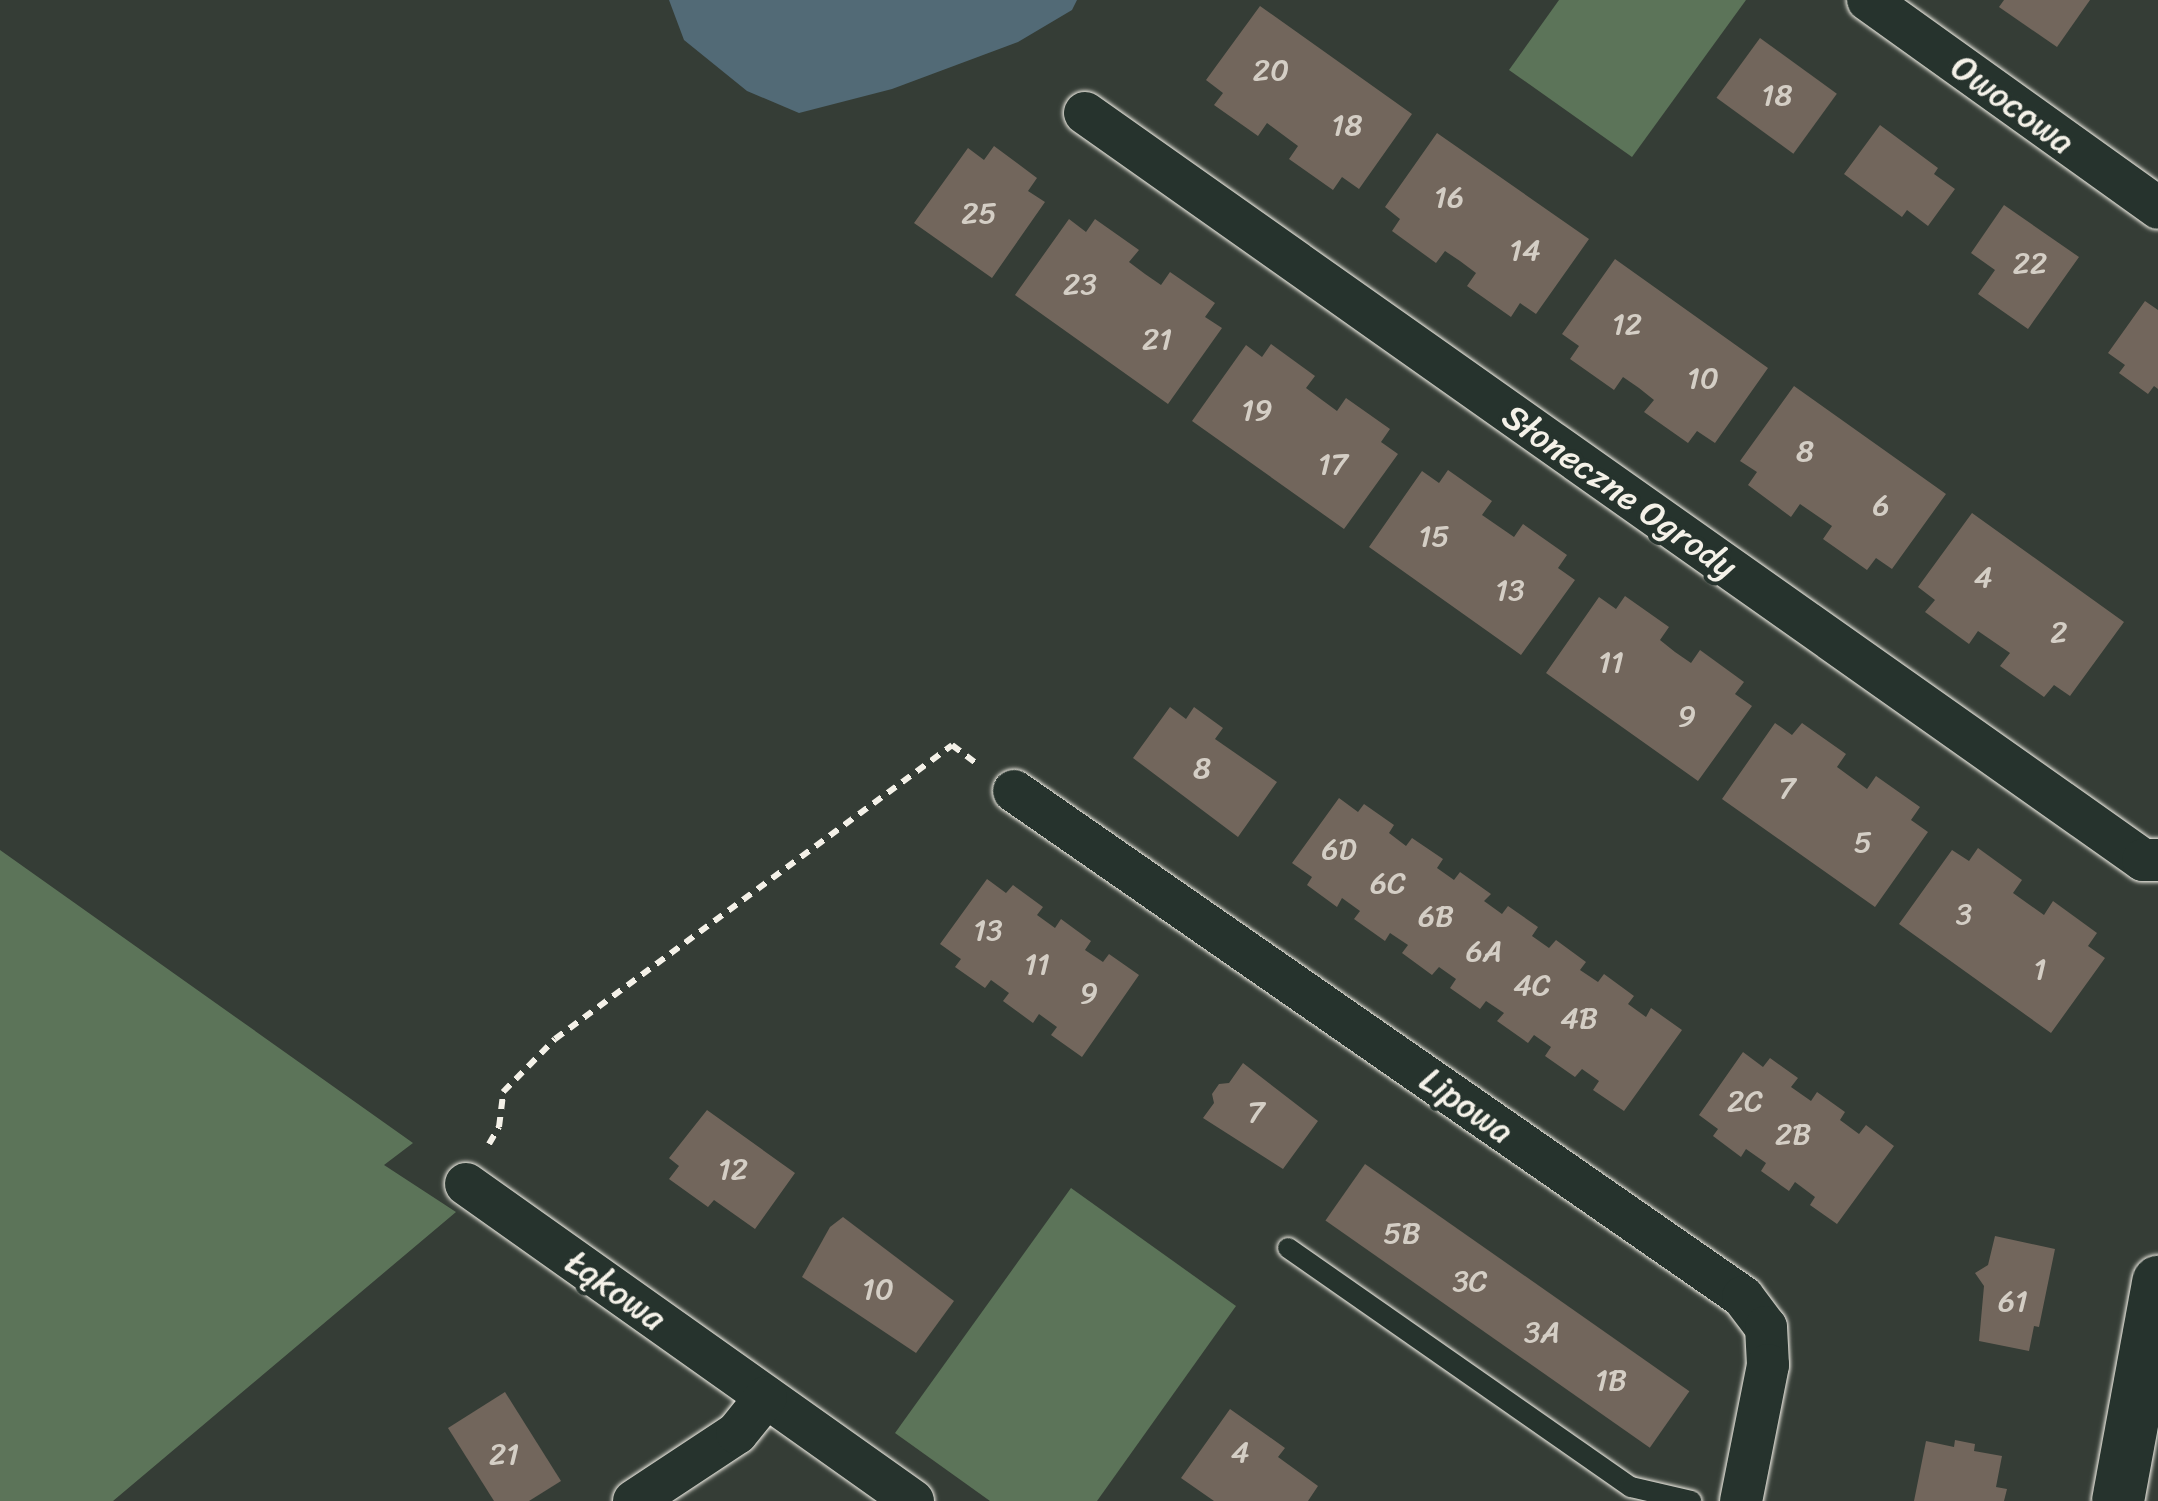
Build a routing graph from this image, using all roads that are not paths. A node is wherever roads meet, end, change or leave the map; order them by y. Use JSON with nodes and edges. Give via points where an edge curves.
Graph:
{"nodes":[{"id":1,"x":1868,"y":0,"type":"edge"},
{"id":2,"x":1085,"y":113,"type":"dead end"},
{"id":3,"x":2158,"y":208,"type":"edge"},
{"id":4,"x":1014,"y":790,"type":"dead end"},
{"id":5,"x":2158,"y":860,"type":"edge"},
{"id":6,"x":466,"y":1184,"type":"road end"},
{"id":7,"x":1288,"y":1248,"type":"dead end"},
{"id":8,"x":2158,"y":1282,"type":"edge"},
{"id":9,"x":766,"y":1396,"type":"junction"},
{"id":10,"x":634,"y":1501,"type":"edge"},
{"id":11,"x":912,"y":1501,"type":"edge"},
{"id":12,"x":1691,"y":1501,"type":"edge"},
{"id":13,"x":1741,"y":1501,"type":"edge"},
{"id":14,"x":2118,"y":1501,"type":"edge"}],
"edges":[{"from":1,"to":3,"type":"street","name":"Owocowa"},
{"from":2,"to":5,"type":"street","name":"Słoneczne Ogrody","via":[[2143,860]]},
{"from":4,"to":13,"type":"street","name":"Lipowa","via":[[1743,1297],[1766,1328],[1768,1366]]},
{"from":6,"to":9,"type":"street","name":"Łąkowa"},
{"from":7,"to":12,"type":"lane","via":[[1631,1487]]},
{"from":8,"to":14,"type":"street"},
{"from":9,"to":10,"type":"street","via":[[737,1433]]},
{"from":9,"to":11,"type":"street","name":"Łąkowa"}]}
